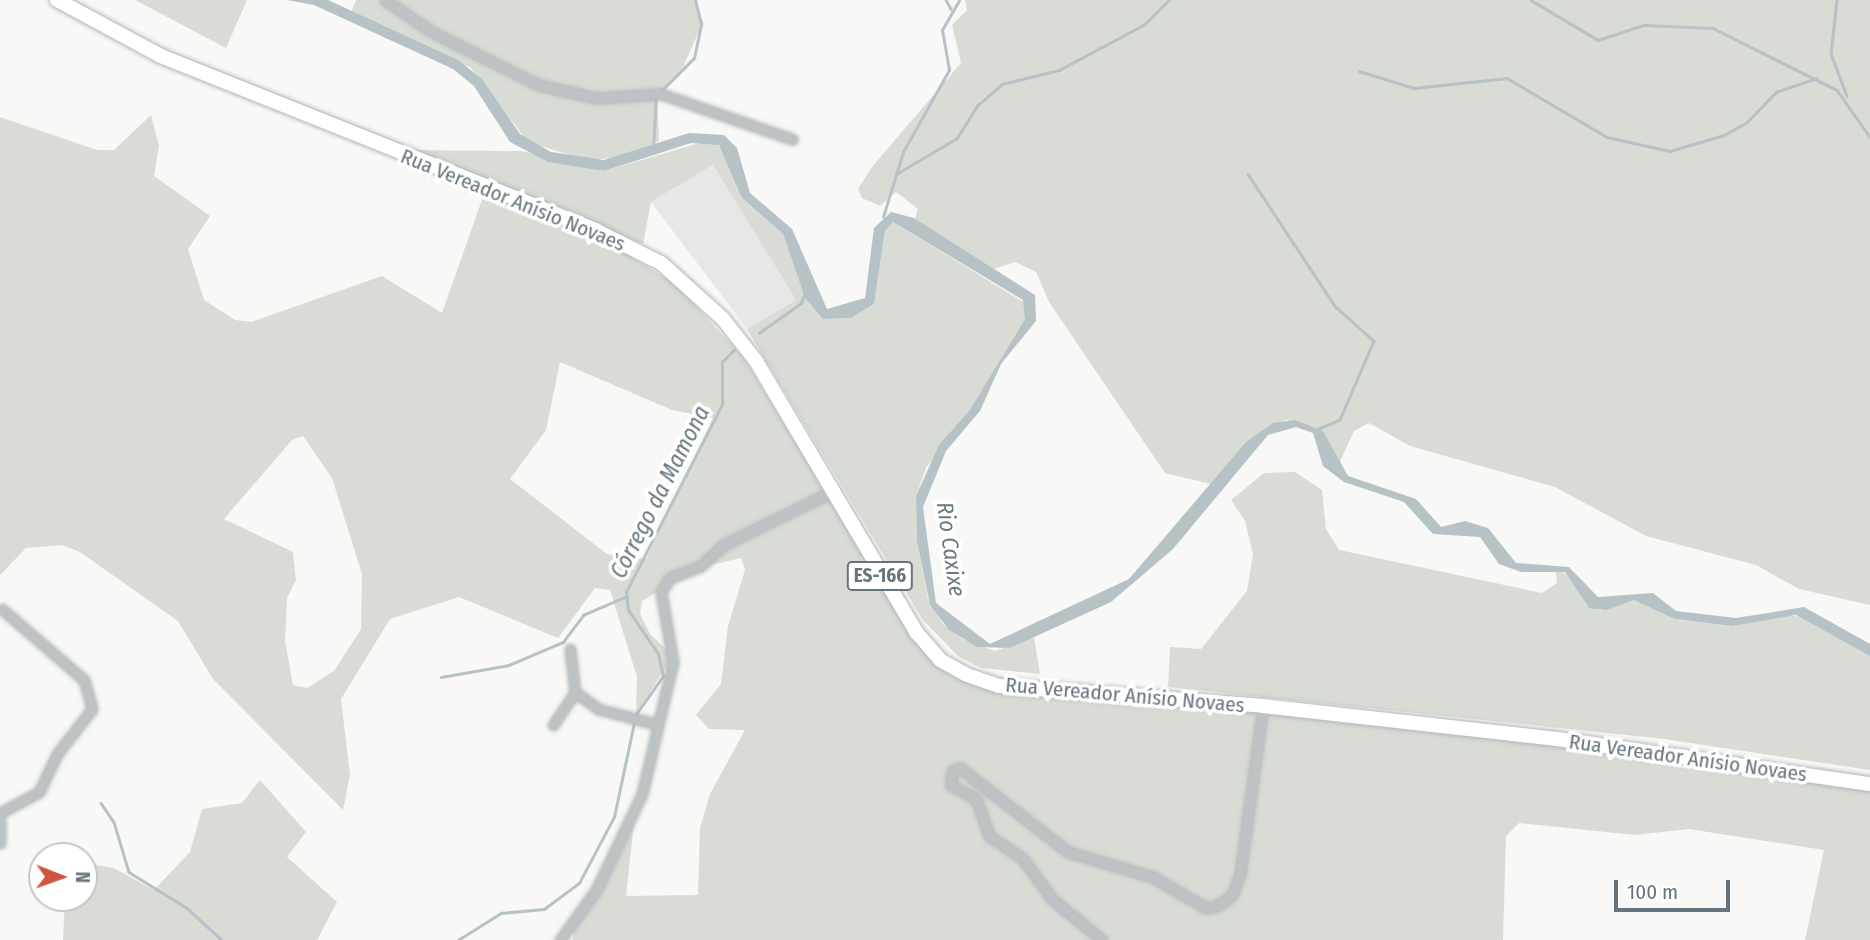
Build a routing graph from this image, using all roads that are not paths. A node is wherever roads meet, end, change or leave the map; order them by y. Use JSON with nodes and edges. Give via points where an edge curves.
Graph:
{"nodes":[{"id":1,"x":57,"y":0,"type":"edge"},
{"id":2,"x":385,"y":0,"type":"edge"},
{"id":3,"x":792,"y":139,"type":"dead end"},
{"id":4,"x":829,"y":492,"type":"junction"},
{"id":5,"x":2,"y":609,"type":"dead end"},
{"id":6,"x":570,"y":649,"type":"dead end"},
{"id":7,"x":575,"y":692,"type":"junction"},
{"id":8,"x":1263,"y":706,"type":"junction"},
{"id":9,"x":656,"y":724,"type":"junction"},
{"id":10,"x":554,"y":725,"type":"dead end"},
{"id":11,"x":1870,"y":784,"type":"edge"},
{"id":12,"x":0,"y":813,"type":"edge"},
{"id":13,"x":0,"y":820,"type":"edge"},
{"id":14,"x":0,"y":843,"type":"edge"},
{"id":15,"x":561,"y":940,"type":"edge"},
{"id":16,"x":1102,"y":940,"type":"edge"}],
"edges":[{"from":1,"to":4,"type":"main road","name":"Rua Vereador Anísio Novaes","number":"ES-166","via":[[161,56],[594,230],[661,263],[723,319],[756,360]]},
{"from":2,"to":3,"type":"street","via":[[432,32],[539,85],[596,98],[662,94]]},
{"from":4,"to":8,"type":"main road","name":"Rua Vereador Anísio Novaes","number":"ES-166","via":[[916,632],[940,660],[967,675],[999,686]]},
{"from":4,"to":9,"type":"street","via":[[756,526],[701,566],[670,578],[661,592],[673,662]]},
{"from":5,"to":12,"type":"street","via":[[84,680],[92,709],[57,754],[39,792]]},
{"from":6,"to":7,"type":"street"},
{"from":7,"to":9,"type":"street","via":[[598,709]]},
{"from":7,"to":10,"type":"street"},
{"from":8,"to":11,"type":"main road","name":"Rua Vereador Anísio Novaes","number":"ES-166"},
{"from":8,"to":16,"type":"street","via":[[1240,874],[1232,895],[1217,906],[1206,908],[1153,877],[1068,852],[960,768],[952,771],[951,785],[976,800],[989,836],[1021,858],[1053,901]]},
{"from":9,"to":15,"type":"street","via":[[642,794],[596,890]]},
{"from":13,"to":14,"type":"street"}]}
